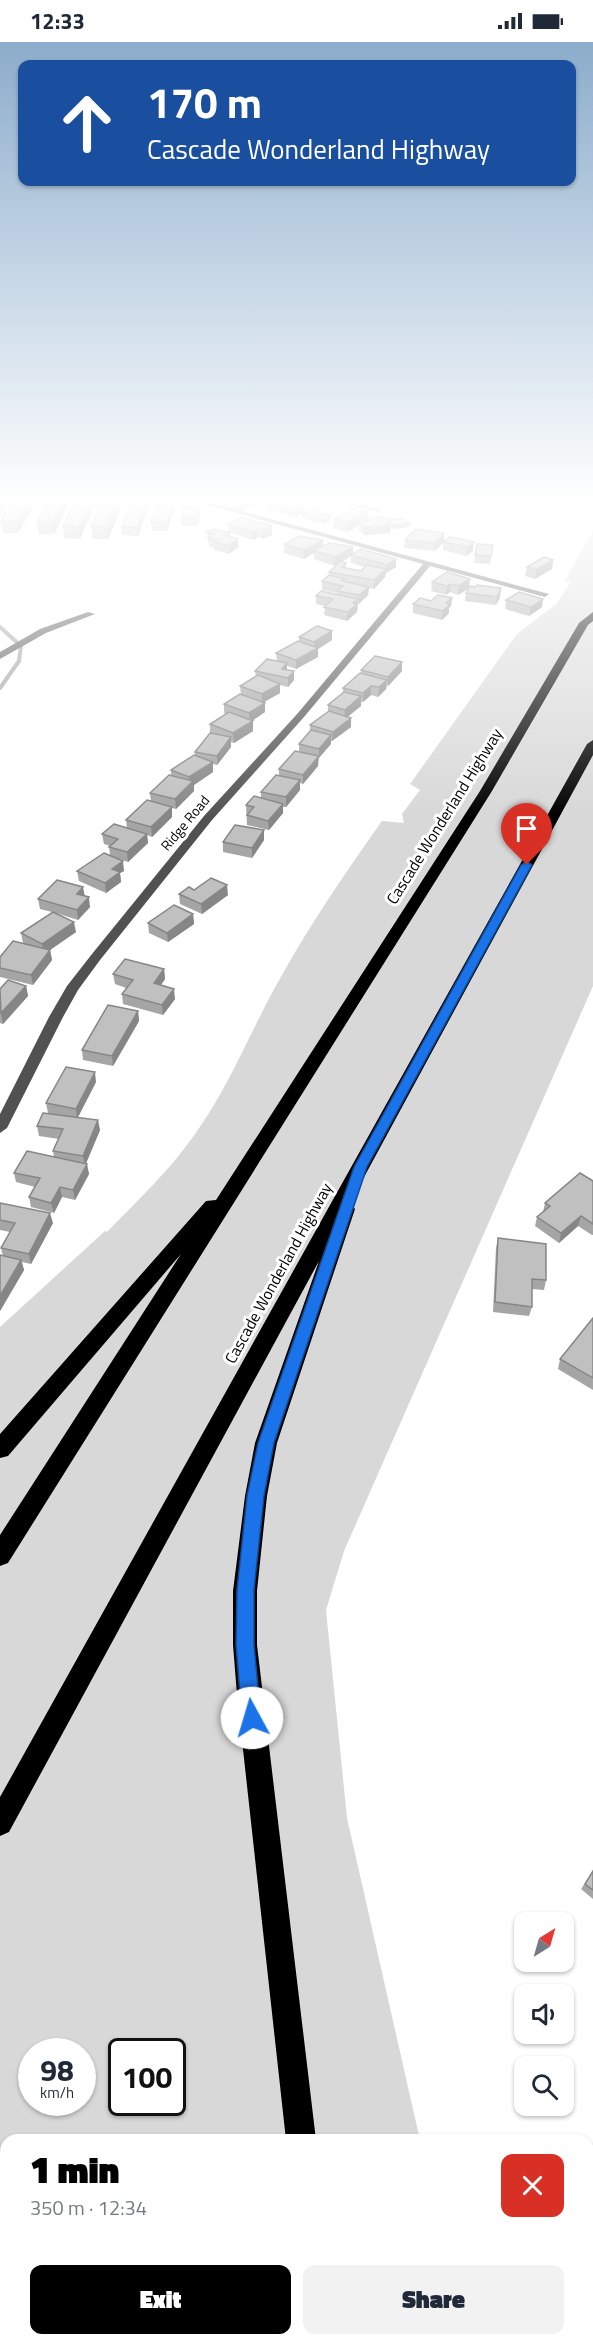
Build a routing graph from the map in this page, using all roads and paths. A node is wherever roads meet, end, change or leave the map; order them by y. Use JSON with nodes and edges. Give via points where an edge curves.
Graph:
{"nodes":[{"id":1,"x":394,"y":603,"type":"edge"},
{"id":2,"x":92,"y":614,"type":"dead end"},
{"id":3,"x":589,"y":614,"type":"edge"},
{"id":4,"x":0,"y":656,"type":"edge"},
{"id":5,"x":593,"y":744,"type":"edge"},
{"id":6,"x":0,"y":1128,"type":"edge"},
{"id":7,"x":248,"y":1164,"type":"junction"},
{"id":8,"x":361,"y":1167,"type":"junction"},
{"id":9,"x":0,"y":1449,"type":"edge"},
{"id":10,"x":0,"y":1555,"type":"edge"},
{"id":11,"x":0,"y":1823,"type":"edge"},
{"id":12,"x":300,"y":2134,"type":"edge"}],
"edges":[{"from":1,"to":6,"type":"street","name":"Ridge Road","via":[[208,818],[96,957],[56,1017]]},
{"from":2,"to":4,"type":"street","via":[[43,631]]},
{"from":3,"to":7,"type":"highway","name":"Cascade Wonderland Highway","via":[[486,791]]},
{"from":5,"to":8,"type":"highway","name":"Cascade Wonderland Highway"},
{"from":7,"to":9,"type":"highway"},
{"from":7,"to":10,"type":"highway","name":"Cascade Wonderland Highway"},
{"from":8,"to":11,"type":"highway","name":"Cascade Wonderland Highway"},
{"from":8,"to":12,"type":"highway","via":[[266,1443],[245,1590],[249,1695]]}]}
